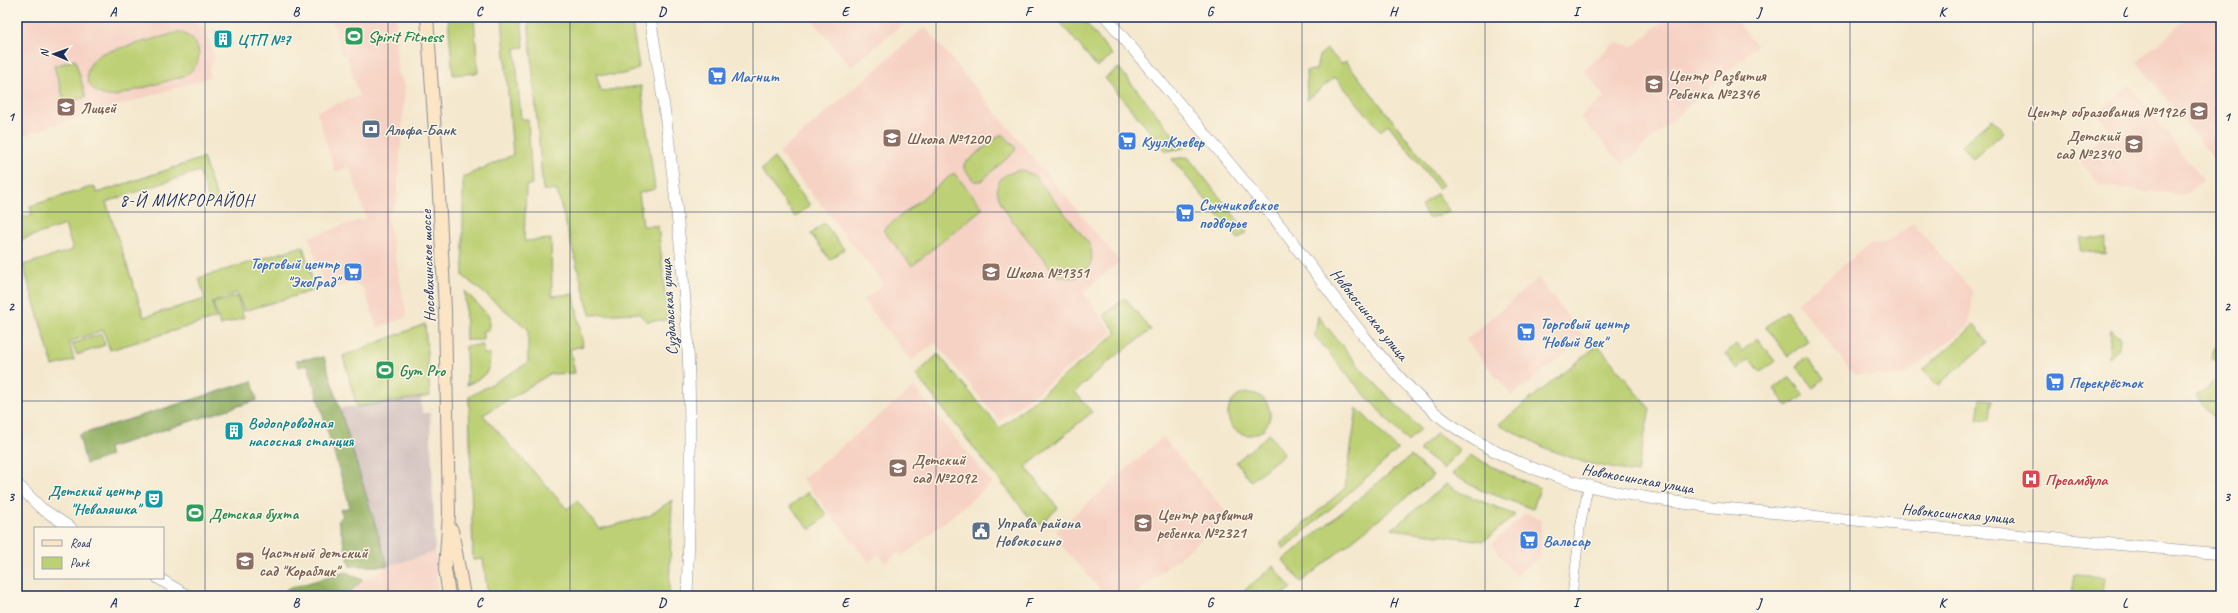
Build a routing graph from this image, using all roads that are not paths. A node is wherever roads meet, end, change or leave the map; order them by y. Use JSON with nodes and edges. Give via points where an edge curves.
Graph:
{"nodes":[{"id":1,"x":426,"y":17,"type":"edge"},
{"id":2,"x":650,"y":17,"type":"edge"},
{"id":3,"x":1106,"y":17,"type":"edge"},
{"id":4,"x":17,"y":484,"type":"edge"},
{"id":5,"x":1588,"y":487,"type":"junction"},
{"id":6,"x":449,"y":514,"type":"junction"},
{"id":7,"x":70,"y":527,"type":"edge"},
{"id":8,"x":2221,"y":554,"type":"edge"},
{"id":9,"x":160,"y":579,"type":"edge"},
{"id":10,"x":188,"y":596,"type":"edge"},
{"id":11,"x":449,"y":596,"type":"edge"},
{"id":12,"x":464,"y":596,"type":"edge"},
{"id":13,"x":687,"y":596,"type":"edge"},
{"id":14,"x":1572,"y":596,"type":"edge"}],
"edges":[{"from":1,"to":6,"type":"main road","name":"Носовихинское шоссе","via":[[442,241]]},
{"from":2,"to":13,"type":"street","name":"Суздальская улица","via":[[674,184],[686,329],[690,488]]},
{"from":3,"to":5,"type":"street","name":"Новокосинская улица","via":[[1270,214],[1360,330],[1432,410],[1484,446]]},
{"from":4,"to":7,"type":"street","via":[[41,508]]},
{"from":5,"to":8,"type":"street","name":"Новокосинская улица","via":[[1644,498],[1713,507]]},
{"from":5,"to":14,"type":"street"},
{"from":6,"to":11,"type":"main road","name":"Носовихинское шоссе","via":[[445,569]]},
{"from":6,"to":12,"type":"main road","name":"Носовихинское шоссе"},
{"from":9,"to":10,"type":"street"}]}
